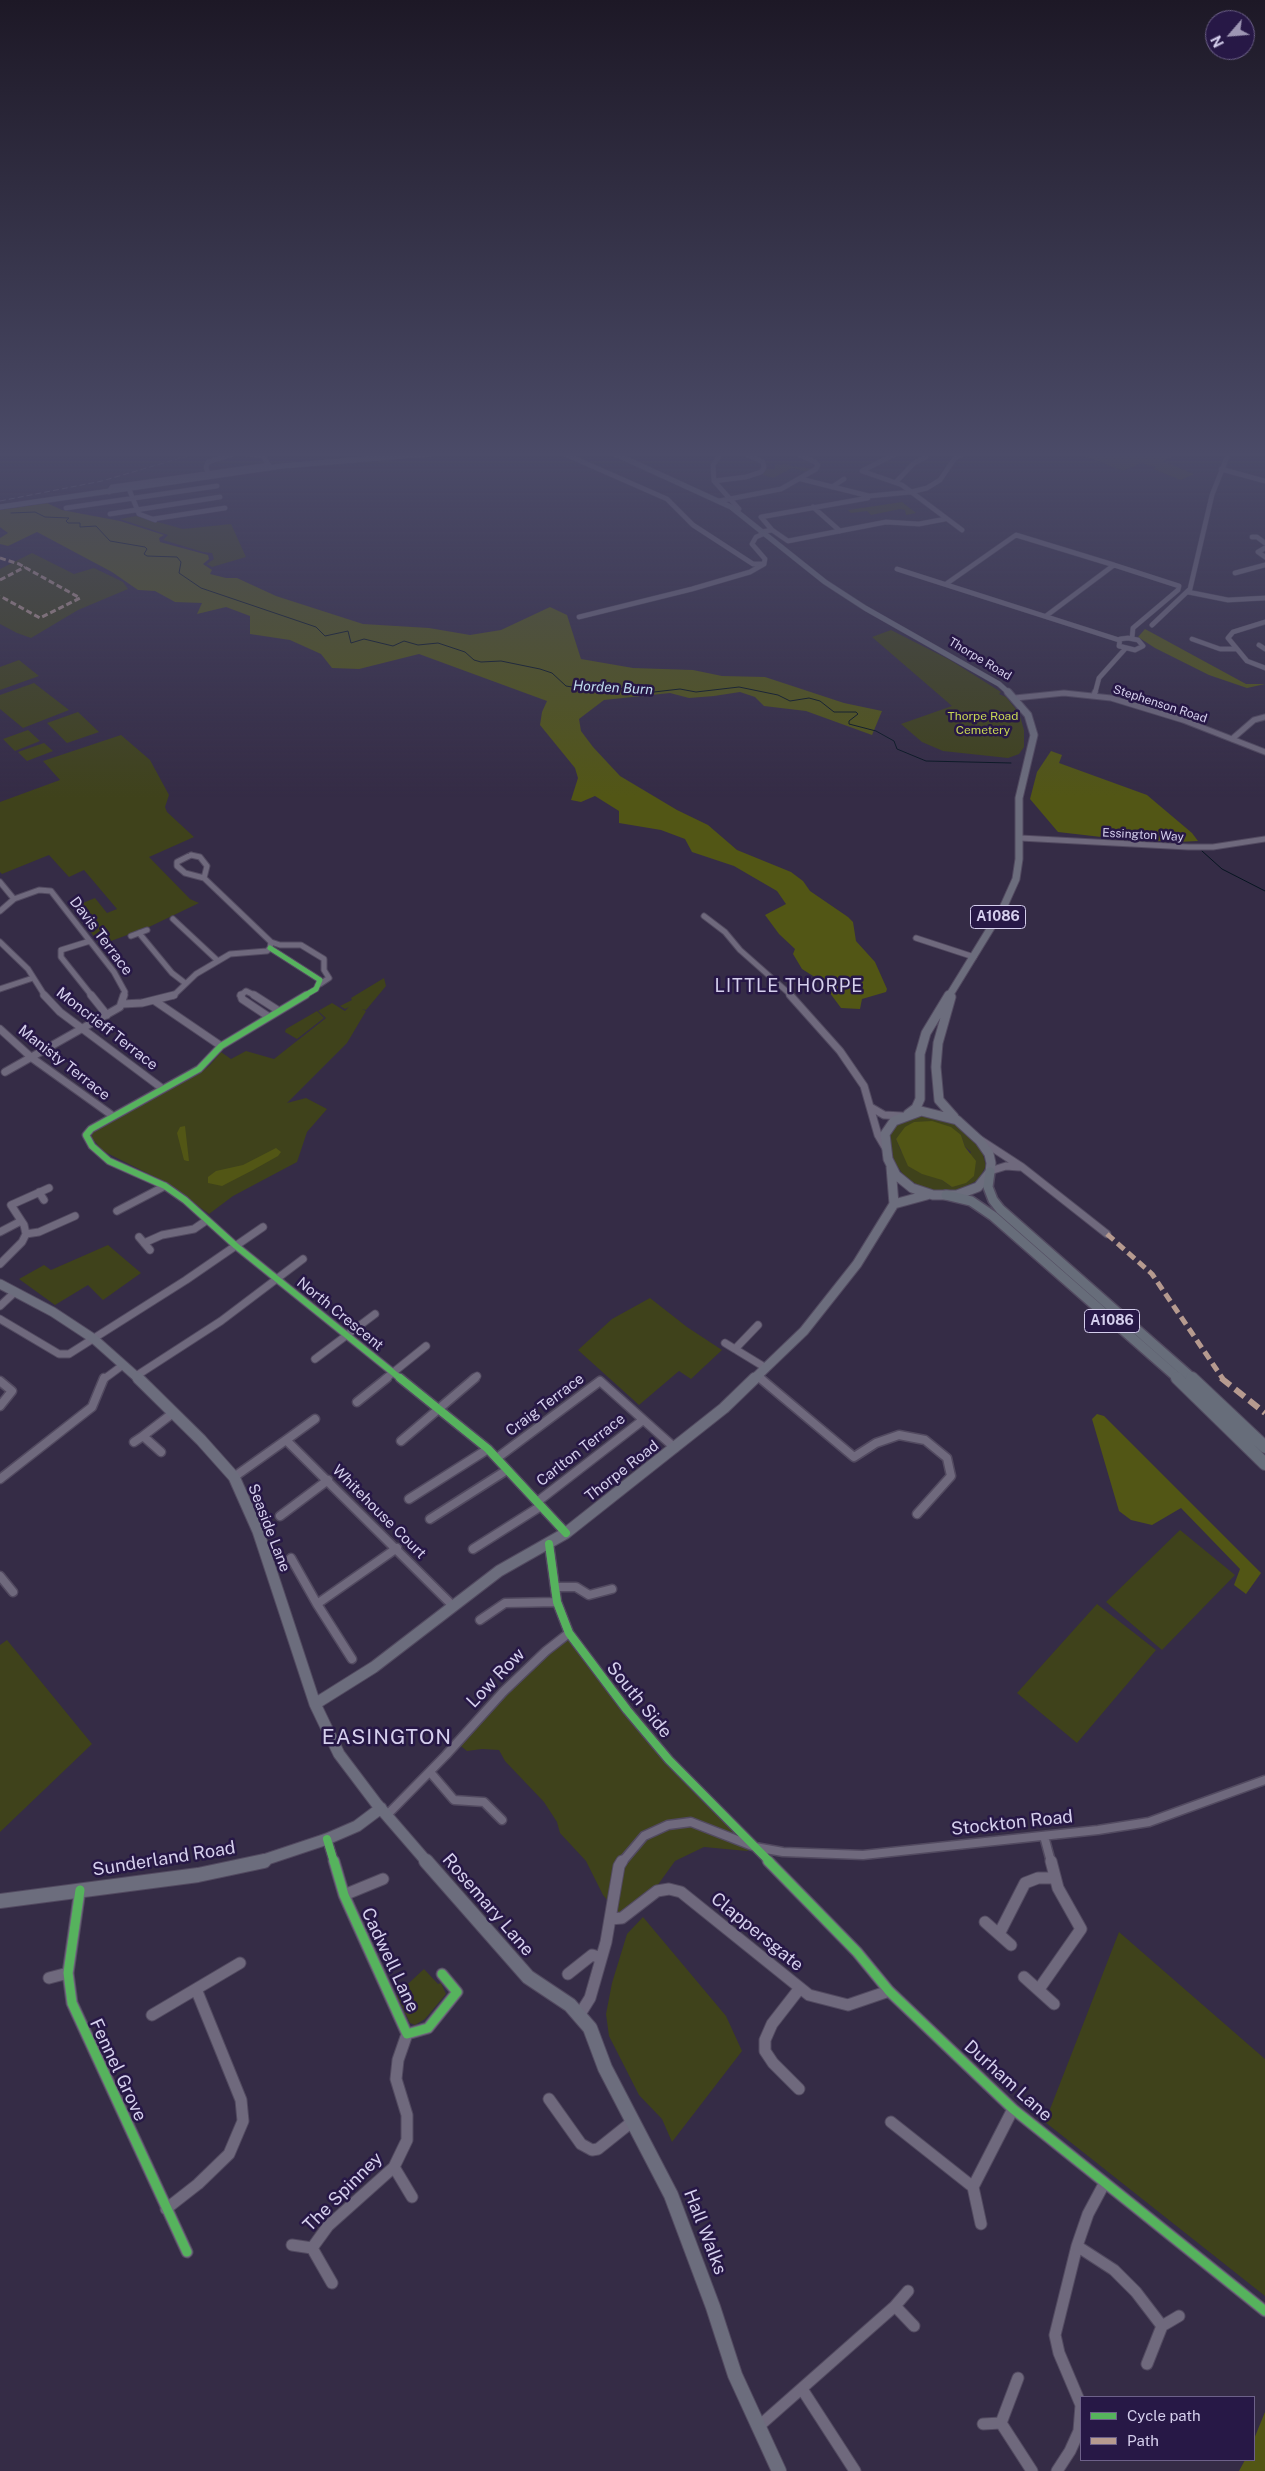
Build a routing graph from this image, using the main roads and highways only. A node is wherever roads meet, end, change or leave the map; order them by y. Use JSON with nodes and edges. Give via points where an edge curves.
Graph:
{"nodes":[{"id":1,"x":806,"y":567,"type":"edge"},
{"id":2,"x":953,"y":988,"type":"junction"},
{"id":3,"x":905,"y":1115,"type":"junction"},
{"id":4,"x":957,"y":1120,"type":"junction"},
{"id":5,"x":891,"y":1167,"type":"junction"},
{"id":6,"x":990,"y":1172,"type":"junction"},
{"id":7,"x":932,"y":1195,"type":"junction"},
{"id":8,"x":946,"y":1195,"type":"junction"},
{"id":9,"x":894,"y":1204,"type":"junction"},
{"id":10,"x":0,"y":1284,"type":"edge"},
{"id":11,"x":1265,"y":1446,"type":"edge"},
{"id":12,"x":1265,"y":1464,"type":"edge"},
{"id":13,"x":315,"y":1704,"type":"junction"},
{"id":14,"x":384,"y":1812,"type":"junction"},
{"id":15,"x":0,"y":1901,"type":"edge"},
{"id":16,"x":580,"y":2014,"type":"joint"},
{"id":17,"x":778,"y":2471,"type":"edge"}],
"edges":[{"from":1,"to":2,"type":"main road","name":"Thorpe Road","number":"A1086","via":[[865,608],[987,676],[1016,698],[1028,716],[1034,735],[1019,798],[1017,872],[1011,893]]},
{"from":2,"to":3,"type":"main road","name":"Thorpe Road","number":"A1086","via":[[926,1033],[920,1054],[920,1099],[916,1108]]},
{"from":2,"to":4,"type":"main road","name":"Thorpe Road","number":"A1086","via":[[938,1042],[936,1088],[943,1106]]},
{"from":3,"to":4,"type":"main road","via":[[932,1112]]},
{"from":3,"to":5,"type":"main road","via":[[888,1127],[885,1134]]},
{"from":4,"to":6,"type":"main road","via":[[989,1154]]},
{"from":5,"to":7,"type":"main road","via":[[903,1182]]},
{"from":5,"to":9,"type":"main road"},
{"from":6,"to":8,"type":"main road","via":[[985,1181],[973,1190]]},
{"from":6,"to":11,"type":"highway","number":"A1086","via":[[988,1187],[1000,1209],[1223,1405]]},
{"from":7,"to":8,"type":"main road"},
{"from":7,"to":9,"type":"main road"},
{"from":8,"to":12,"type":"highway","number":"A1086","via":[[971,1201],[993,1216],[1171,1372]]},
{"from":9,"to":13,"type":"main road","name":"Thorpe Road","via":[[857,1264],[804,1331],[724,1408],[566,1533],[499,1571],[374,1666]]},
{"from":10,"to":13,"type":"main road","name":"Seaside Lane","via":[[53,1312],[94,1340],[173,1412],[234,1477],[258,1532]]},
{"from":13,"to":14,"type":"main road","name":"Seaside Lane","via":[[339,1754]]},
{"from":14,"to":15,"type":"main road","name":"Sunderland Road","via":[[326,1839],[263,1861],[198,1876]]},
{"from":14,"to":16,"type":"main road","name":"Rosemary Lane","via":[[528,1977]]},
{"from":16,"to":17,"type":"main road","name":"Hall Walks","via":[[590,2028],[605,2068],[658,2166],[681,2218],[735,2375]]}]}
